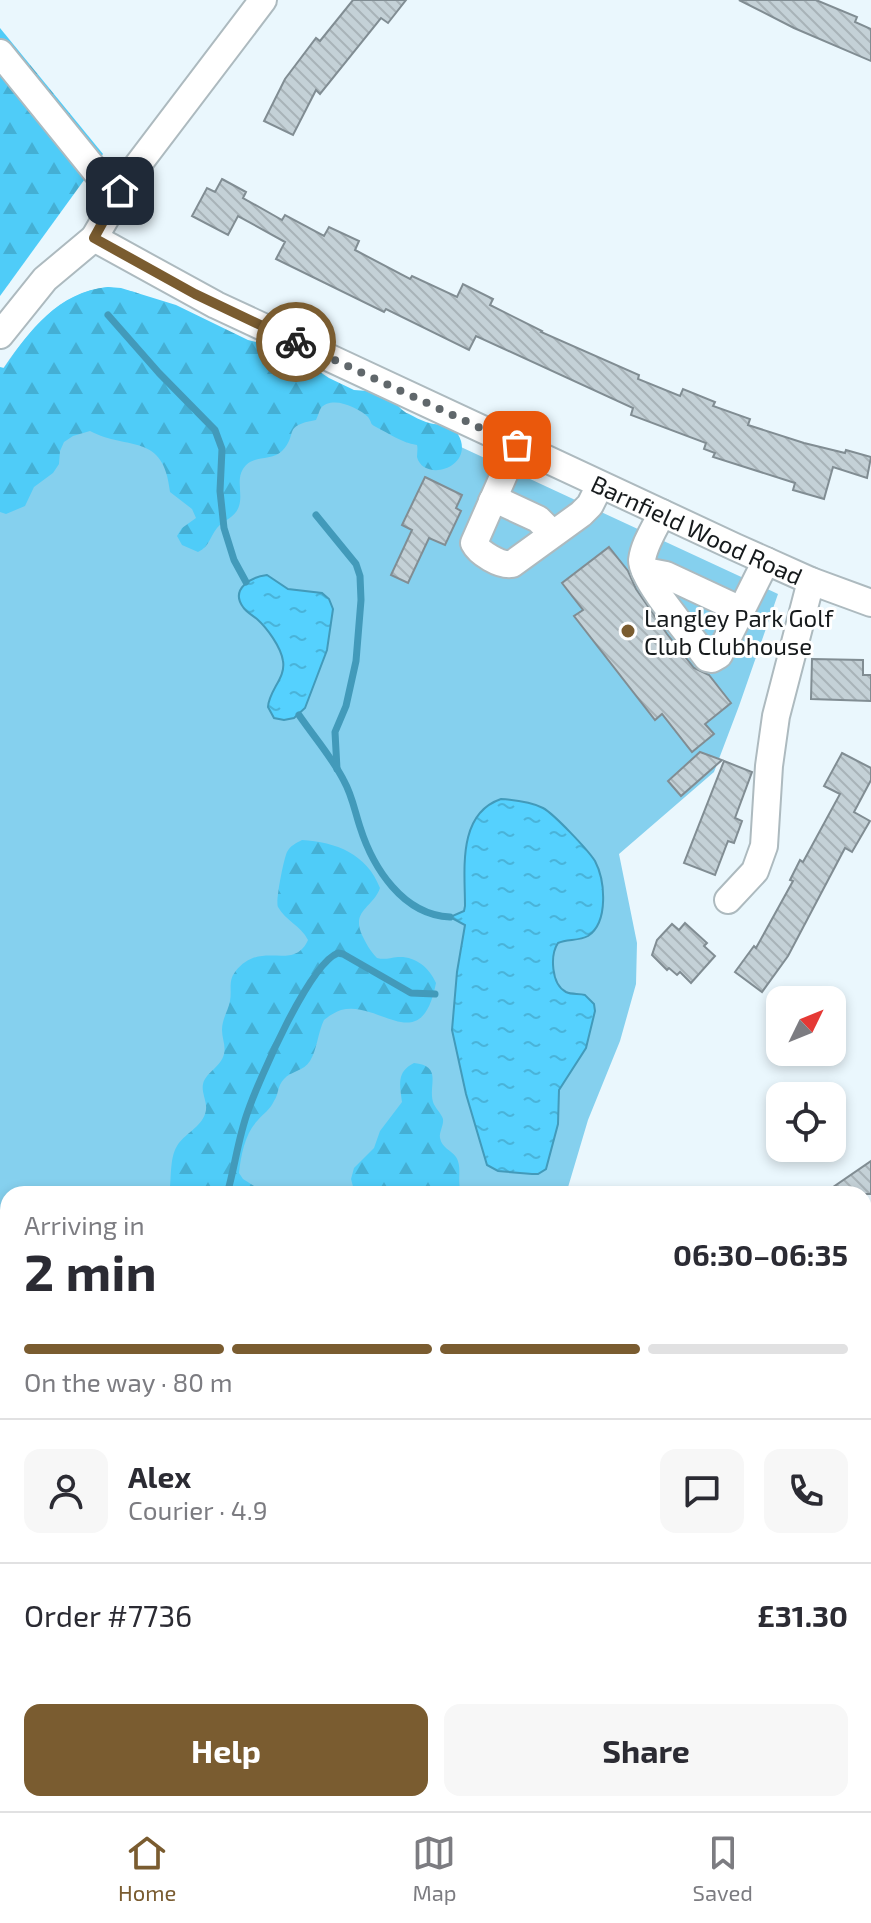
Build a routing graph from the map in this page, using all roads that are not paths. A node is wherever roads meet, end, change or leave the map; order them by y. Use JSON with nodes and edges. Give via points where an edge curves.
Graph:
{"nodes":[{"id":1,"x":263,"y":0,"type":"edge"},
{"id":2,"x":0,"y":53,"type":"edge"},
{"id":3,"x":120,"y":191,"type":"junction"},
{"id":4,"x":94,"y":238,"type":"junction"},
{"id":5,"x":0,"y":335,"type":"edge"},
{"id":6,"x":517,"y":445,"type":"junction"},
{"id":7,"x":600,"y":485,"type":"junction"},
{"id":8,"x":492,"y":501,"type":"junction"},
{"id":9,"x":662,"y":513,"type":"junction"},
{"id":10,"x":552,"y":533,"type":"junction"},
{"id":11,"x":766,"y":561,"type":"junction"},
{"id":12,"x":645,"y":571,"type":"junction"},
{"id":13,"x":811,"y":581,"type":"junction"},
{"id":14,"x":871,"y":603,"type":"edge"},
{"id":15,"x":741,"y":610,"type":"junction"},
{"id":16,"x":728,"y":900,"type":"dead end"}],
"edges":[{"from":1,"to":3,"type":"street"},
{"from":2,"to":3,"type":"street","via":[[98,174]]},
{"from":3,"to":4,"type":"street"},
{"from":4,"to":5,"type":"street","via":[[45,279]]},
{"from":4,"to":6,"type":"street","name":"Barnfield Wood Road","via":[[216,305]]},
{"from":6,"to":7,"type":"street","name":"Barnfield Wood Road"},
{"from":6,"to":8,"type":"street"},
{"from":7,"to":9,"type":"street","name":"Barnfield Wood Road"},
{"from":7,"to":10,"type":"street","via":[[586,509]]},
{"from":8,"to":10,"type":"street","via":[[538,519]]},
{"from":8,"to":10,"type":"street","via":[[474,543],[502,563],[512,564]]},
{"from":9,"to":11,"type":"street","name":"Barnfield Wood Road"},
{"from":9,"to":12,"type":"street","via":[[642,559]]},
{"from":11,"to":13,"type":"street","name":"Barnfield Wood Road"},
{"from":11,"to":15,"type":"street"},
{"from":12,"to":15,"type":"street","via":[[666,575]]},
{"from":12,"to":15,"type":"street","via":[[707,658],[719,655]]},
{"from":13,"to":14,"type":"street","name":"Barnfield Wood Road"},
{"from":13,"to":16,"type":"street","via":[[773,728],[764,846],[755,871]]}]}
